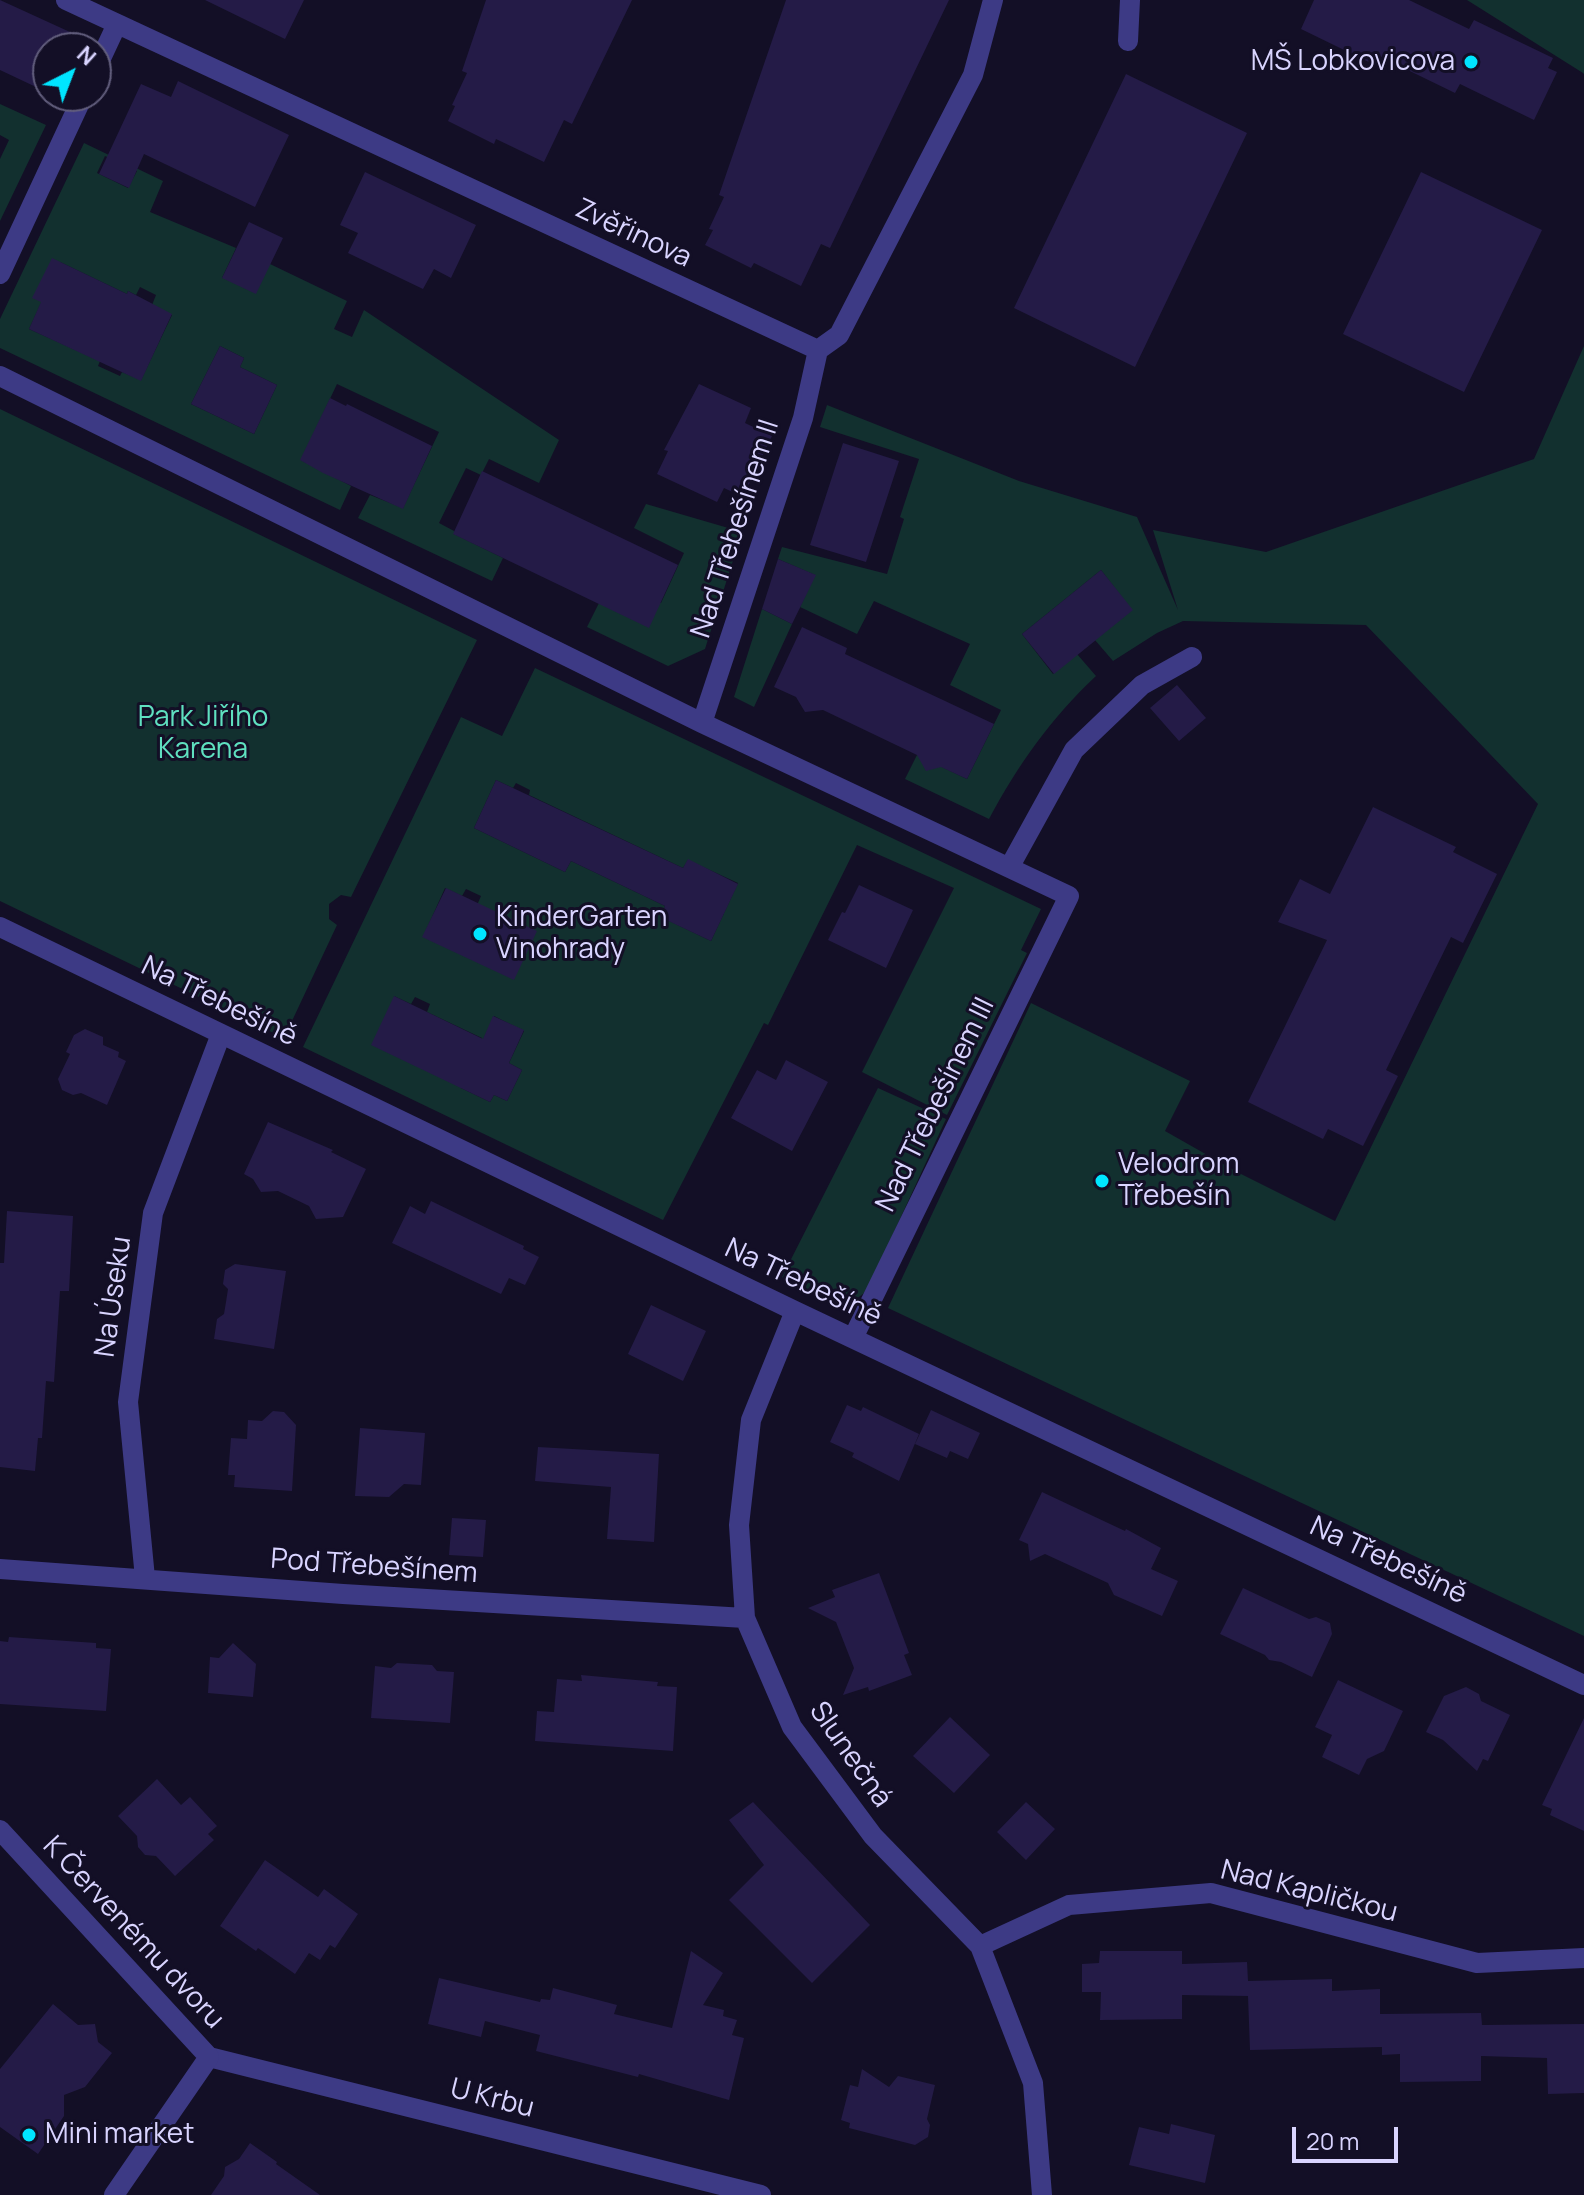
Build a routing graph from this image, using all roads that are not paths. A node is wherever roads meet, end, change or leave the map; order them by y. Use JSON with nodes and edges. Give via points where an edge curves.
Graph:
{"nodes":[{"id":1,"x":66,"y":0,"type":"edge"},
{"id":2,"x":993,"y":0,"type":"edge"},
{"id":3,"x":1130,"y":0,"type":"edge"},
{"id":4,"x":117,"y":24,"type":"junction"},
{"id":5,"x":112,"y":35,"type":"edge"},
{"id":6,"x":1128,"y":41,"type":"dead end"},
{"id":7,"x":76,"y":112,"type":"edge"},
{"id":8,"x":0,"y":274,"type":"edge"},
{"id":9,"x":818,"y":350,"type":"junction"},
{"id":10,"x":0,"y":376,"type":"edge"},
{"id":11,"x":1192,"y":657,"type":"dead end"},
{"id":12,"x":702,"y":723,"type":"junction"},
{"id":13,"x":1010,"y":866,"type":"junction"},
{"id":14,"x":0,"y":927,"type":"edge"},
{"id":15,"x":221,"y":1034,"type":"junction"},
{"id":16,"x":795,"y":1311,"type":"junction"},
{"id":17,"x":853,"y":1338,"type":"junction"},
{"id":18,"x":0,"y":1569,"type":"edge"},
{"id":19,"x":145,"y":1578,"type":"junction"},
{"id":20,"x":745,"y":1618,"type":"junction"},
{"id":21,"x":1584,"y":1685,"type":"edge"},
{"id":22,"x":0,"y":1830,"type":"edge"},
{"id":23,"x":980,"y":1946,"type":"junction"},
{"id":24,"x":1584,"y":1958,"type":"edge"},
{"id":25,"x":209,"y":2057,"type":"junction"},
{"id":26,"x":114,"y":2195,"type":"edge"},
{"id":27,"x":761,"y":2195,"type":"edge"},
{"id":28,"x":1042,"y":2195,"type":"edge"}],
"edges":[{"from":1,"to":4,"type":"street","name":"Zvěřinova"},
{"from":2,"to":9,"type":"street","via":[[973,75],[839,335]]},
{"from":3,"to":6,"type":"street"},
{"from":4,"to":5,"type":"street"},
{"from":4,"to":9,"type":"street","name":"Zvěřinova"},
{"from":7,"to":8,"type":"street"},
{"from":9,"to":12,"type":"street","name":"Nad Třebešínem II","via":[[803,418]]},
{"from":10,"to":12,"type":"street"},
{"from":11,"to":13,"type":"street","via":[[1142,685],[1074,750]]},
{"from":12,"to":13,"type":"street"},
{"from":13,"to":17,"type":"street","name":"Nad Třebešínem III","via":[[1069,896]]},
{"from":14,"to":15,"type":"street","name":"Na Třebešíně"},
{"from":15,"to":16,"type":"street","name":"Na Třebešíně"},
{"from":15,"to":19,"type":"street","name":"Na Úseku","via":[[153,1213],[128,1402]]},
{"from":16,"to":17,"type":"street","name":"Na Třebešíně"},
{"from":16,"to":20,"type":"street","name":"Slunečná","via":[[751,1420],[739,1525]]},
{"from":17,"to":21,"type":"street","name":"Na Třebešíně"},
{"from":18,"to":19,"type":"street","name":"Pod Třebešínem"},
{"from":19,"to":20,"type":"street","name":"Pod Třebešínem"},
{"from":20,"to":23,"type":"street","name":"Slunečná","via":[[792,1727],[873,1836]]},
{"from":22,"to":25,"type":"street","name":"K Červenému dvoru"},
{"from":23,"to":24,"type":"street","name":"Nad Kapličkou","via":[[1069,1905],[1211,1893],[1477,1963]]},
{"from":23,"to":28,"type":"street","name":"Slunečná","via":[[1033,2083]]},
{"from":25,"to":26,"type":"street","name":"K Červenému dvoru"},
{"from":25,"to":27,"type":"street","name":"U Krbu"}]}
